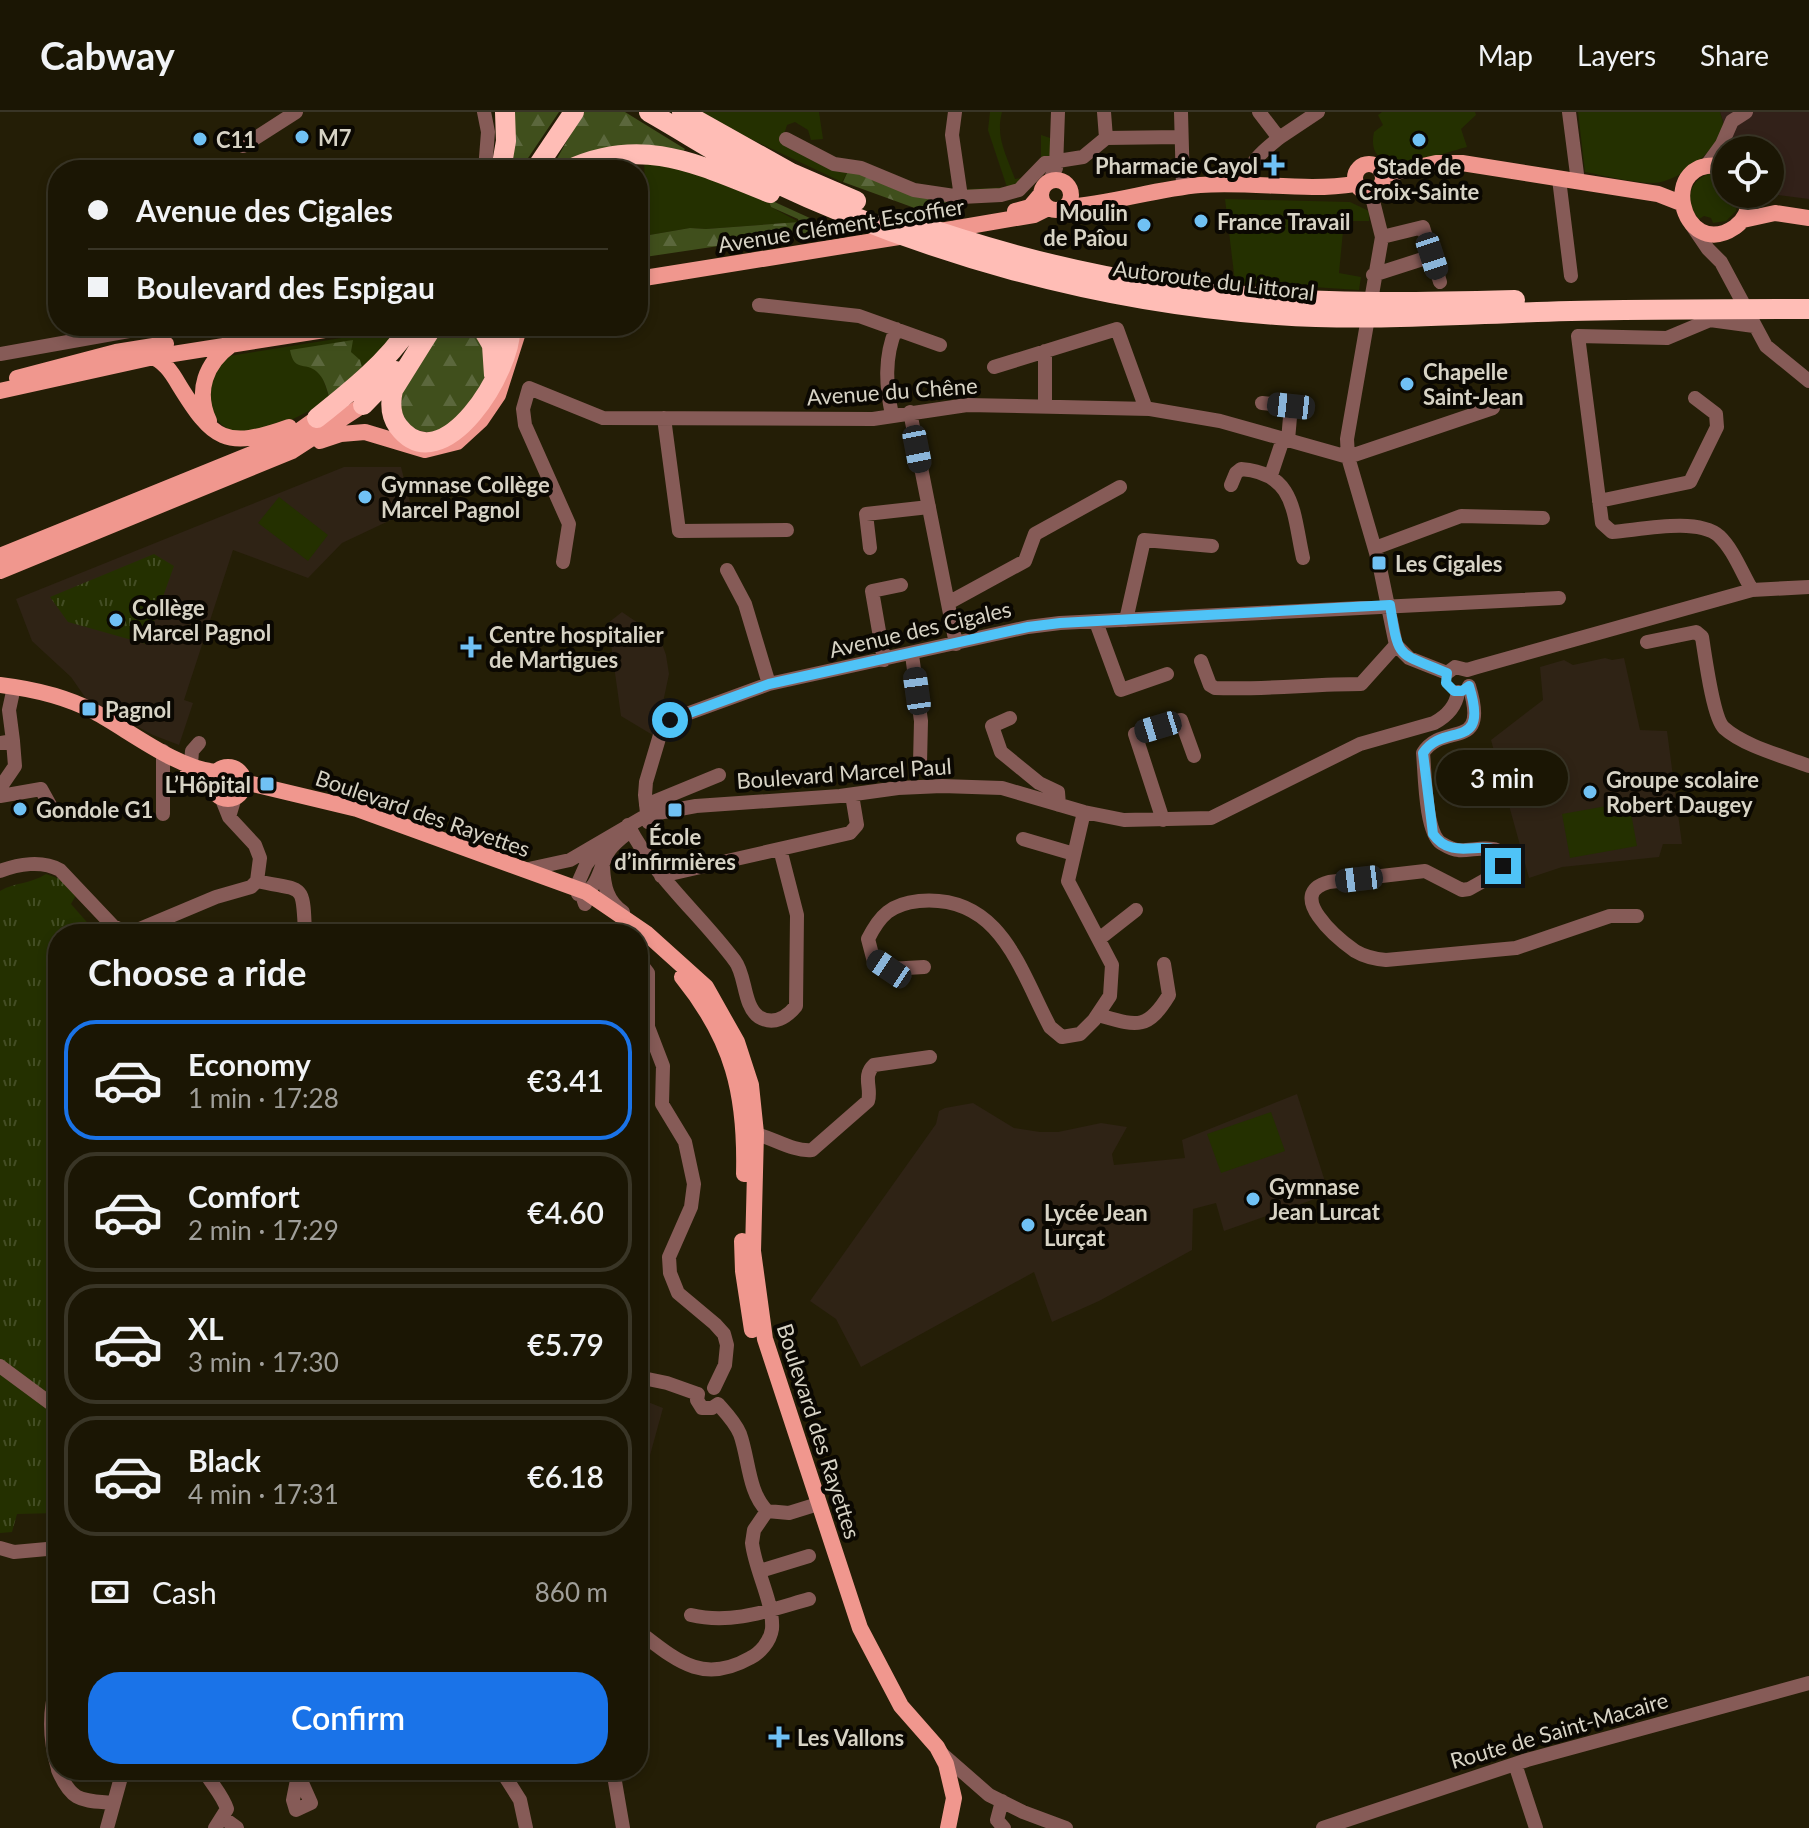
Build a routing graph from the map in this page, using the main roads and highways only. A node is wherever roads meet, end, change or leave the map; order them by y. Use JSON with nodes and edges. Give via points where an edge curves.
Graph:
{"nodes":[{"id":1,"x":505,"y":112,"type":"edge"},
{"id":2,"x":564,"y":112,"type":"edge"},
{"id":3,"x":574,"y":112,"type":"edge"},
{"id":4,"x":649,"y":112,"type":"edge"},
{"id":5,"x":682,"y":112,"type":"edge"},
{"id":6,"x":503,"y":160,"type":"edge"},
{"id":7,"x":533,"y":160,"type":"edge"},
{"id":8,"x":542,"y":160,"type":"edge"},
{"id":9,"x":595,"y":160,"type":"edge"},
{"id":10,"x":1712,"y":166,"type":"edge"},
{"id":11,"x":1383,"y":175,"type":"junction"},
{"id":12,"x":1685,"y":183,"type":"junction"},
{"id":13,"x":1355,"y":184,"type":"junction"},
{"id":14,"x":1056,"y":187,"type":"junction"},
{"id":15,"x":1658,"y":194,"type":"junction"},
{"id":16,"x":1681,"y":203,"type":"junction"},
{"id":17,"x":1746,"y":208,"type":"edge"},
{"id":18,"x":1767,"y":208,"type":"edge"},
{"id":19,"x":1775,"y":213,"type":"junction"},
{"id":20,"x":844,"y":216,"type":"junction"},
{"id":21,"x":1809,"y":218,"type":"edge"},
{"id":22,"x":1738,"y":224,"type":"junction"},
{"id":23,"x":648,"y":268,"type":"edge"},
{"id":24,"x":648,"y":277,"type":"edge"},
{"id":25,"x":1809,"y":298,"type":"edge"},
{"id":26,"x":1350,"y":309,"type":"junction"},
{"id":27,"x":1809,"y":309,"type":"edge"},
{"id":28,"x":1757,"y":311,"type":"junction"},
{"id":29,"x":216,"y":336,"type":"edge"},
{"id":30,"x":287,"y":336,"type":"edge"},
{"id":31,"x":414,"y":336,"type":"edge"},
{"id":32,"x":415,"y":336,"type":"edge"},
{"id":33,"x":415,"y":336,"type":"edge"},
{"id":34,"x":487,"y":336,"type":"edge"},
{"id":35,"x":510,"y":336,"type":"edge"},
{"id":36,"x":517,"y":336,"type":"edge"},
{"id":37,"x":231,"y":345,"type":"junction"},
{"id":38,"x":116,"y":352,"type":"junction"},
{"id":39,"x":154,"y":357,"type":"junction"},
{"id":40,"x":0,"y":383,"type":"edge"},
{"id":41,"x":492,"y":387,"type":"junction"},
{"id":42,"x":0,"y":391,"type":"edge"},
{"id":43,"x":363,"y":405,"type":"joint"},
{"id":44,"x":317,"y":418,"type":"junction"},
{"id":45,"x":213,"y":430,"type":"junction"},
{"id":46,"x":292,"y":451,"type":"junction"},
{"id":47,"x":0,"y":559,"type":"edge"},
{"id":48,"x":0,"y":571,"type":"edge"},
{"id":49,"x":6,"y":690,"type":"edge"},
{"id":50,"x":163,"y":756,"type":"junction"},
{"id":51,"x":228,"y":788,"type":"junction"},
{"id":52,"x":582,"y":895,"type":"junction"},
{"id":53,"x":620,"y":924,"type":"edge"},
{"id":54,"x":631,"y":924,"type":"edge"},
{"id":55,"x":648,"y":935,"type":"edge"},
{"id":56,"x":648,"y":947,"type":"edge"},
{"id":57,"x":751,"y":1133,"type":"junction"},
{"id":58,"x":813,"y":1505,"type":"junction"},
{"id":59,"x":944,"y":1828,"type":"edge"}],
"edges":[{"from":1,"to":6,"type":"highway"},
{"from":2,"to":7,"type":"highway"},
{"from":3,"to":8,"type":"highway"},
{"from":4,"to":20,"type":"highway"},
{"from":5,"to":26,"type":"highway","name":"Autoroute du Littoral","via":[[791,173],[981,246],[1150,283]]},
{"from":9,"to":20,"type":"highway","via":[[658,154],[694,162]]},
{"from":10,"to":12,"type":"main road"},
{"from":11,"to":13,"type":"main road","via":[[1382,184],[1371,193]]},
{"from":11,"to":13,"type":"main road","name":"Avenue Clément Escoffier","via":[[1367,164],[1357,170]]},
{"from":11,"to":15,"type":"main road","name":"Avenue Clément Escoffier","via":[[1462,163]]},
{"from":12,"to":15,"type":"main road"},
{"from":12,"to":16,"type":"main road"},
{"from":13,"to":14,"type":"main road","name":"Avenue Clément Escoffier","via":[[1183,187],[1092,203]]},
{"from":14,"to":23,"type":"main road","name":"Avenue Clément Escoffier","via":[[1020,211]]},
{"from":14,"to":24,"type":"main road","name":"Avenue Clément Escoffier","via":[[1023,217]]},
{"from":15,"to":16,"type":"main road","name":"Avenue Clément Escoffier"},
{"from":16,"to":22,"type":"main road","via":[[1691,223],[1708,232],[1721,233]]},
{"from":17,"to":22,"type":"main road"},
{"from":18,"to":19,"type":"main road"},
{"from":19,"to":21,"type":"main road"},
{"from":19,"to":22,"type":"main road"},
{"from":20,"to":26,"type":"highway","name":"Autoroute du Littoral","via":[[940,252],[1184,306],[1274,315]]},
{"from":25,"to":28,"type":"highway","name":"Autoroute du Littoral"},
{"from":26,"to":28,"type":"highway","name":"Autoroute du Littoral","via":[[1727,304]]},
{"from":27,"to":28,"type":"highway","name":"Autoroute du Littoral"},
{"from":29,"to":38,"type":"main road"},
{"from":30,"to":37,"type":"main road"},
{"from":31,"to":44,"type":"highway"},
{"from":32,"to":41,"type":"highway","via":[[391,398],[394,420],[408,436],[429,440],[450,434]]},
{"from":33,"to":43,"type":"highway"},
{"from":34,"to":41,"type":"highway","via":[[492,345]]},
{"from":35,"to":41,"type":"highway"},
{"from":36,"to":46,"type":"main road","via":[[498,395],[457,442],[425,450],[358,432]]},
{"from":37,"to":39,"type":"main road"},
{"from":37,"to":45,"type":"main road","via":[[215,360],[203,384],[202,402]]},
{"from":38,"to":39,"type":"main road"},
{"from":38,"to":40,"type":"main road"},
{"from":39,"to":42,"type":"main road"},
{"from":39,"to":45,"type":"main road"},
{"from":43,"to":46,"type":"main road"},
{"from":44,"to":45,"type":"main road","via":[[251,438],[227,438]]},
{"from":44,"to":47,"type":"main road","via":[[286,440]]},
{"from":46,"to":48,"type":"main road"},
{"from":49,"to":50,"type":"main road","name":"Boulevard des Rayettes","via":[[39,691],[74,702]]},
{"from":50,"to":51,"type":"main road","name":"Boulevard des Rayettes"},
{"from":50,"to":51,"type":"main road","name":"Boulevard des Rayettes","via":[[205,771]]},
{"from":51,"to":52,"type":"main road","name":"Boulevard des Rayettes","via":[[357,809]]},
{"from":52,"to":53,"type":"main road","name":"Boulevard des Rayettes"},
{"from":52,"to":54,"type":"main road","name":"Boulevard des Rayettes"},
{"from":55,"to":57,"type":"main road","name":"Boulevard des Rayettes","via":[[706,987],[729,1024],[751,1085]]},
{"from":56,"to":57,"type":"main road","name":"Boulevard des Rayettes","via":[[682,977],[711,1018],[732,1062]]},
{"from":57,"to":58,"type":"main road","name":"Boulevard des Rayettes","via":[[753,1251],[761,1322]]},
{"from":58,"to":59,"type":"main road","name":"Boulevard des Rayettes","via":[[852,1635],[885,1698],[940,1773]]},
{"from":58,"to":59,"type":"main road","name":"Boulevard des Rayettes","via":[[870,1649],[901,1706],[941,1753],[952,1794]]}]}
